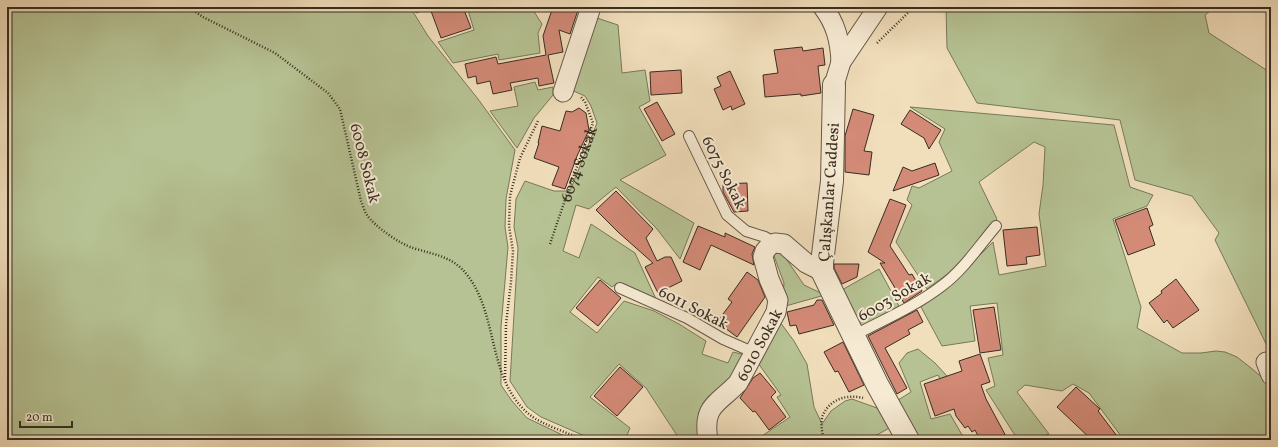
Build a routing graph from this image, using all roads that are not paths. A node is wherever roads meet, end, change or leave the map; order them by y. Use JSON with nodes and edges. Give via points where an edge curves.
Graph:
{"nodes":[{"id":1,"x":591,"y":7,"type":"edge"},
{"id":2,"x":823,"y":7,"type":"edge"},
{"id":3,"x":878,"y":7,"type":"edge"},
{"id":4,"x":841,"y":62,"type":"junction"},
{"id":5,"x":834,"y":85,"type":"joint"},
{"id":6,"x":563,"y":92,"type":"road end"},
{"id":7,"x":689,"y":136,"type":"dead end"},
{"id":8,"x":996,"y":226,"type":"dead end"},
{"id":9,"x":775,"y":243,"type":"junction"},
{"id":10,"x":822,"y":271,"type":"junction"},
{"id":11,"x":620,"y":288,"type":"dead end"},
{"id":12,"x":853,"y":336,"type":"junction"},
{"id":13,"x":755,"y":353,"type":"junction"},
{"id":14,"x":708,"y":440,"type":"edge"},
{"id":15,"x":908,"y":440,"type":"edge"}],
"edges":[{"from":1,"to":6,"type":"street"},
{"from":2,"to":4,"type":"street","via":[[838,36]]},
{"from":3,"to":4,"type":"street","name":"Çalışkanlar Caddesi"},
{"from":4,"to":5,"type":"street","name":"Çalışkanlar Caddesi"},
{"from":5,"to":10,"type":"street","name":"Çalışkanlar Caddesi","via":[[832,181]]},
{"from":7,"to":9,"type":"lane","name":"6075 Sokak","via":[[727,215],[746,231]]},
{"from":8,"to":12,"type":"lane","name":"6003 Sokak","via":[[944,285],[925,298]]},
{"from":9,"to":10,"type":"street","via":[[784,244],[806,263]]},
{"from":9,"to":13,"type":"street","name":"6010 Sokak","via":[[770,245],[763,257],[778,306]]},
{"from":10,"to":12,"type":"street","name":"Çalışkanlar Caddesi"},
{"from":11,"to":13,"type":"lane","name":"6011 Sokak","via":[[687,318],[723,339]]},
{"from":12,"to":15,"type":"street","name":"Çalışkanlar Caddesi"},
{"from":13,"to":14,"type":"street","name":"6010 Sokak","via":[[738,383],[712,408],[707,424]]}]}
